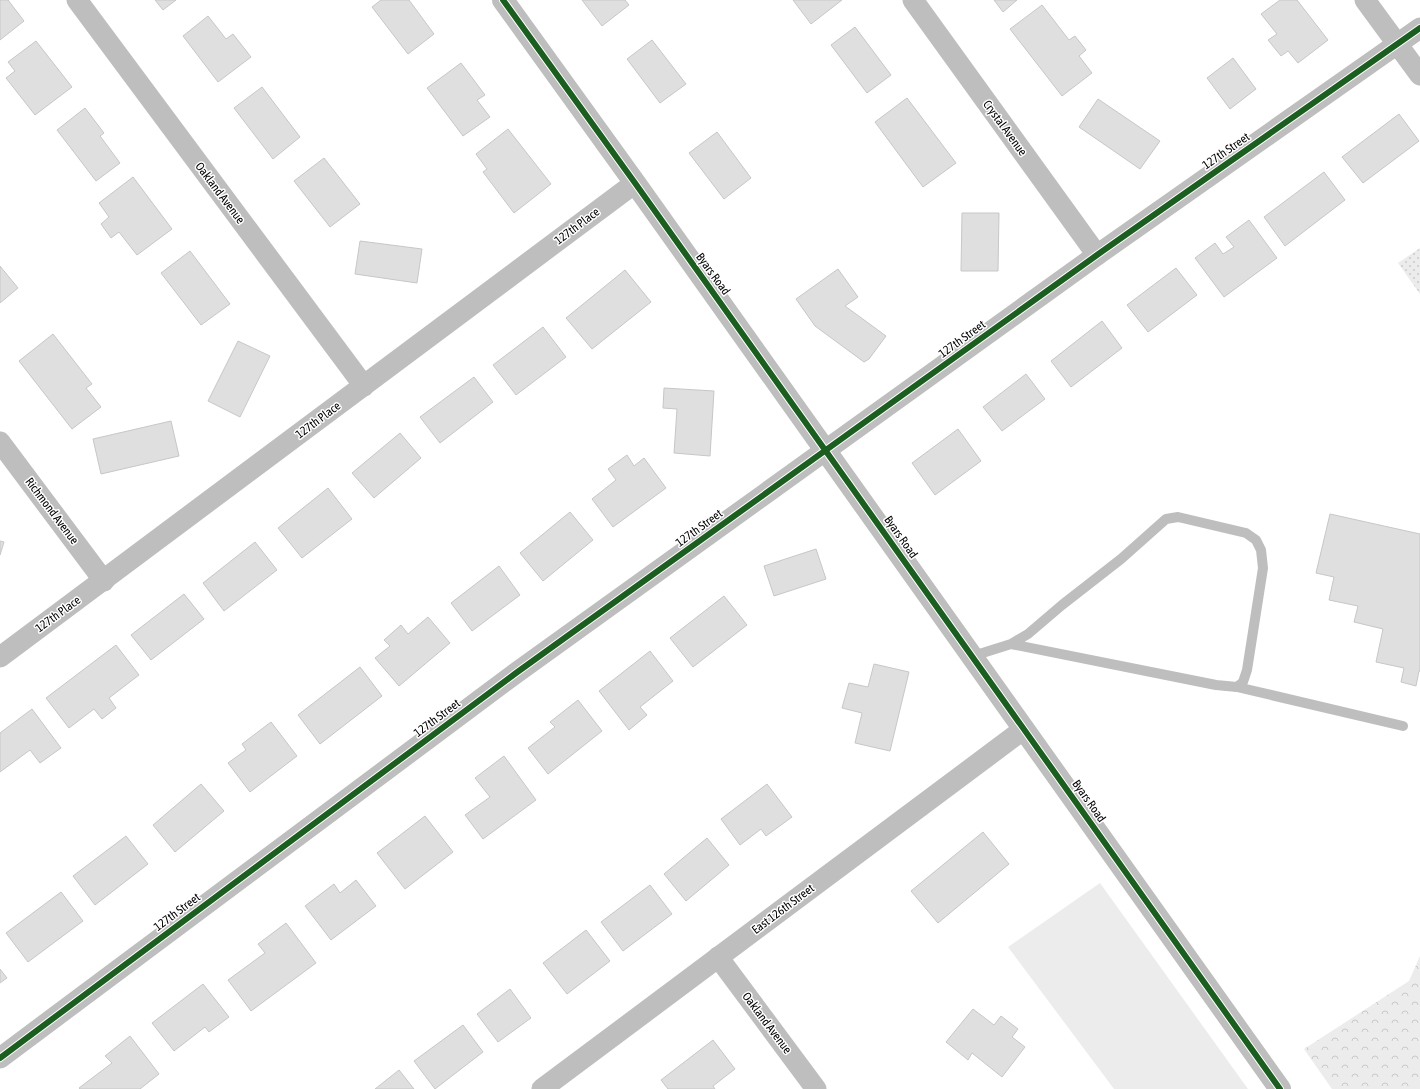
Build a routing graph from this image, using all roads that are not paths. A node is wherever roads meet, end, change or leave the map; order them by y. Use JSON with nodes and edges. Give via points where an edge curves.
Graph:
{"nodes":[{"id":1,"x":77,"y":0,"type":"edge"},
{"id":2,"x":503,"y":0,"type":"edge"},
{"id":3,"x":913,"y":0,"type":"edge"},
{"id":4,"x":1365,"y":0,"type":"edge"},
{"id":5,"x":1420,"y":28,"type":"edge"},
{"id":6,"x":1397,"y":44,"type":"junction"},
{"id":7,"x":1420,"y":75,"type":"edge"},
{"id":8,"x":635,"y":183,"type":"junction"},
{"id":9,"x":1097,"y":256,"type":"junction"},
{"id":10,"x":364,"y":386,"type":"junction"},
{"id":11,"x":0,"y":442,"type":"edge"},
{"id":12,"x":826,"y":450,"type":"junction"},
{"id":13,"x":104,"y":581,"type":"junction"},
{"id":14,"x":1012,"y":644,"type":"junction"},
{"id":15,"x":972,"y":656,"type":"junction"},
{"id":16,"x":0,"y":657,"type":"edge"},
{"id":17,"x":1237,"y":687,"type":"junction"},
{"id":18,"x":1403,"y":726,"type":"dead end"},
{"id":19,"x":1024,"y":729,"type":"junction"},
{"id":20,"x":718,"y":957,"type":"junction"},
{"id":21,"x":0,"y":1058,"type":"edge"},
{"id":22,"x":542,"y":1089,"type":"edge"},
{"id":23,"x":816,"y":1089,"type":"edge"},
{"id":24,"x":1280,"y":1089,"type":"edge"}],
"edges":[{"from":1,"to":10,"type":"street","name":"Oakland Avenue"},
{"from":2,"to":8,"type":"street","name":"Byars Road"},
{"from":3,"to":9,"type":"street","name":"Crystal Avenue"},
{"from":4,"to":6,"type":"street"},
{"from":5,"to":6,"type":"street","name":"127th Street"},
{"from":6,"to":7,"type":"street"},
{"from":6,"to":9,"type":"street","name":"127th Street"},
{"from":8,"to":10,"type":"street","name":"127th Place"},
{"from":8,"to":12,"type":"street","name":"Byars Road"},
{"from":9,"to":12,"type":"street","name":"127th Street"},
{"from":10,"to":13,"type":"street","name":"127th Place"},
{"from":11,"to":13,"type":"street","name":"Richmond Avenue"},
{"from":12,"to":15,"type":"street","name":"Byars Road"},
{"from":12,"to":21,"type":"street","name":"127th Street","via":[[510,678]]},
{"from":13,"to":16,"type":"street","name":"127th Place"},
{"from":14,"to":15,"type":"lane"},
{"from":14,"to":17,"type":"lane"},
{"from":14,"to":17,"type":"lane","via":[[1121,559],[1166,519],[1178,517],[1246,533],[1256,540],[1261,550],[1263,568],[1248,662],[1243,682]]},
{"from":15,"to":19,"type":"street","name":"Byars Road"},
{"from":17,"to":18,"type":"lane"},
{"from":19,"to":20,"type":"street","name":"East 126th Street"},
{"from":19,"to":24,"type":"street","name":"Byars Road"},
{"from":20,"to":22,"type":"street","name":"East 126th Street"},
{"from":20,"to":23,"type":"street","name":"Oakland Avenue"}]}
